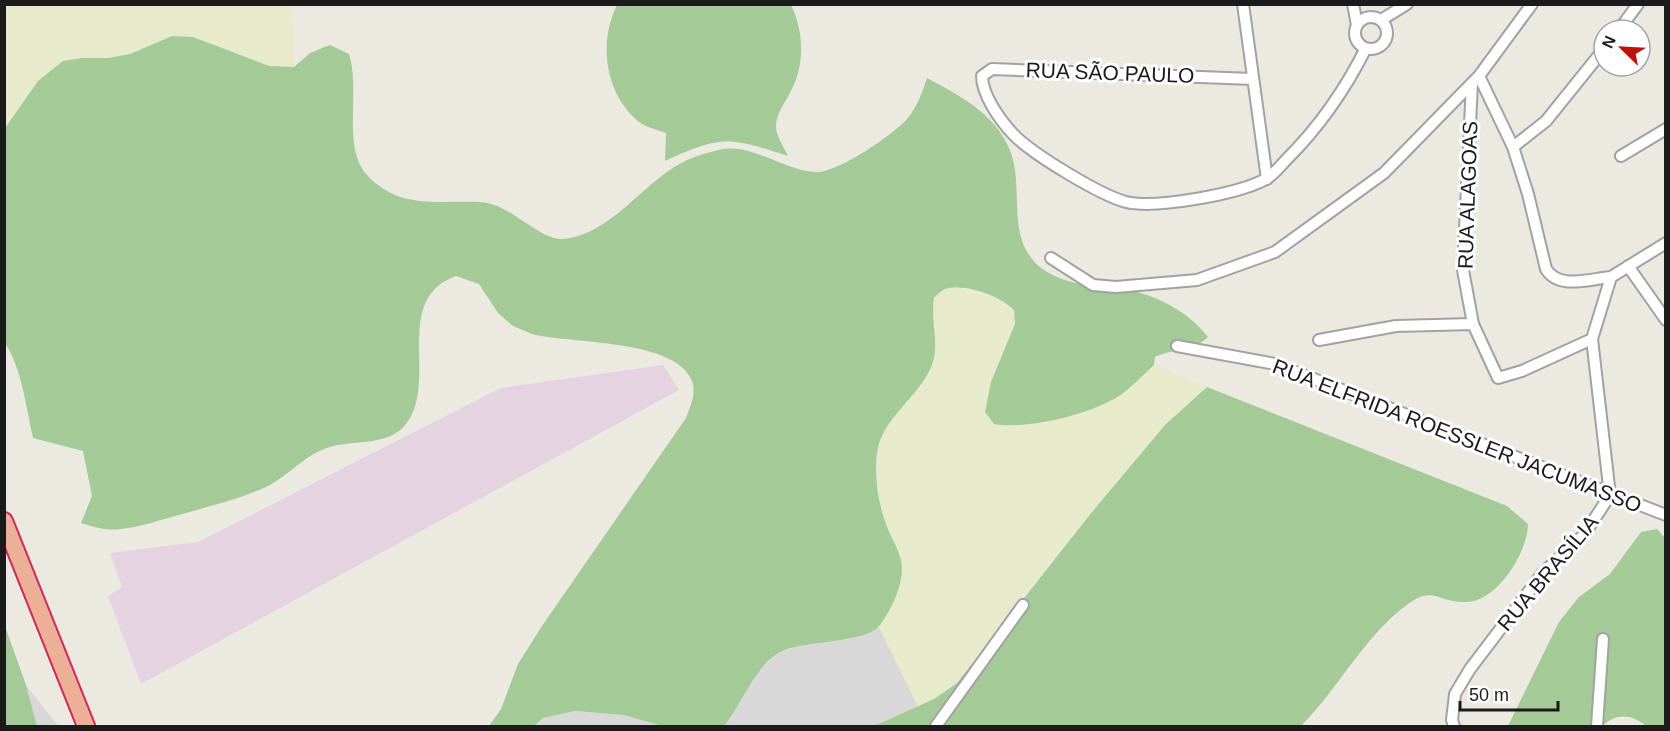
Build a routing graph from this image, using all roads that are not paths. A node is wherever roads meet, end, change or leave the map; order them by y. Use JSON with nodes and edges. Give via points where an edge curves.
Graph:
{"nodes":[{"id":1,"x":1243,"y":4,"type":"edge"},
{"id":2,"x":1353,"y":4,"type":"edge"},
{"id":3,"x":1407,"y":4,"type":"edge"},
{"id":4,"x":1532,"y":4,"type":"edge"},
{"id":5,"x":1638,"y":4,"type":"edge"},
{"id":6,"x":1628,"y":18,"type":"edge"},
{"id":7,"x":1381,"y":20,"type":"junction"},
{"id":8,"x":1357,"y":26,"type":"junction"},
{"id":9,"x":1366,"y":48,"type":"junction"},
{"id":10,"x":1592,"y":64,"type":"edge"},
{"id":11,"x":1253,"y":79,"type":"junction"},
{"id":12,"x":1476,"y":80,"type":"junction"},
{"id":13,"x":1665,"y":129,"type":"edge"},
{"id":14,"x":1513,"y":147,"type":"junction"},
{"id":15,"x":1621,"y":156,"type":"dead end"},
{"id":16,"x":1267,"y":179,"type":"junction"},
{"id":17,"x":1665,"y":243,"type":"edge"},
{"id":18,"x":1051,"y":258,"type":"dead end"},
{"id":19,"x":1628,"y":266,"type":"junction"},
{"id":20,"x":1611,"y":277,"type":"junction"},
{"id":21,"x":1665,"y":320,"type":"edge"},
{"id":22,"x":1473,"y":324,"type":"junction"},
{"id":23,"x":1592,"y":339,"type":"junction"},
{"id":24,"x":1319,"y":340,"type":"dead end"},
{"id":25,"x":1177,"y":346,"type":"dead end"},
{"id":26,"x":1610,"y":495,"type":"junction"},
{"id":27,"x":1665,"y":515,"type":"edge"},
{"id":28,"x":4,"y":521,"type":"edge"},
{"id":29,"x":1023,"y":605,"type":"dead end"},
{"id":30,"x":1603,"y":639,"type":"dead end"},
{"id":31,"x":86,"y":726,"type":"edge"},
{"id":32,"x":936,"y":726,"type":"edge"},
{"id":33,"x":1454,"y":726,"type":"edge"},
{"id":34,"x":1597,"y":726,"type":"edge"}],
"edges":[{"from":1,"to":11,"type":"street"},
{"from":2,"to":8,"type":"street"},
{"from":3,"to":7,"type":"street"},
{"from":4,"to":12,"type":"street"},
{"from":5,"to":6,"type":"street"},
{"from":7,"to":8,"type":"street","via":[[1365,18]]},
{"from":7,"to":9,"type":"street","via":[[1387,29],[1386,40],[1378,48]]},
{"from":8,"to":9,"type":"street","via":[[1355,36]]},
{"from":9,"to":16,"type":"street","via":[[1350,81],[1312,134]]},
{"from":10,"to":14,"type":"street","via":[[1546,121]]},
{"from":11,"to":16,"type":"street"},
{"from":11,"to":16,"type":"street","name":"RUA SÃO PAULO","via":[[992,69],[982,76],[982,89],[1013,134],[1028,147],[1106,195],[1128,202],[1152,204],[1242,190]]},
{"from":12,"to":14,"type":"street"},
{"from":12,"to":18,"type":"street","via":[[1384,173],[1275,252],[1197,280],[1116,287],[1093,285]]},
{"from":12,"to":22,"type":"street","name":"RUA ALAGOAS","via":[[1463,270]]},
{"from":13,"to":15,"type":"street"},
{"from":14,"to":20,"type":"street","via":[[1551,278],[1562,282]]},
{"from":17,"to":19,"type":"street"},
{"from":19,"to":20,"type":"street"},
{"from":19,"to":21,"type":"street"},
{"from":20,"to":23,"type":"street"},
{"from":22,"to":23,"type":"street","name":"RUA ALAGOAS","via":[[1498,378]]},
{"from":22,"to":24,"type":"street","via":[[1396,326]]},
{"from":23,"to":26,"type":"street","name":"RUA BRASÍLIA"},
{"from":25,"to":26,"type":"street","name":"RUA ELFRIDA ROESSLER JACUMASSO","via":[[1275,364]]},
{"from":26,"to":27,"type":"street","name":"RUA ELFRIDA ROESSLER JACUMASSO"},
{"from":26,"to":33,"type":"street","name":"RUA BRASÍLIA","via":[[1584,535],[1542,574],[1470,669],[1455,694]]},
{"from":28,"to":31,"type":"highway"},
{"from":29,"to":32,"type":"street"},
{"from":30,"to":34,"type":"street"}]}
